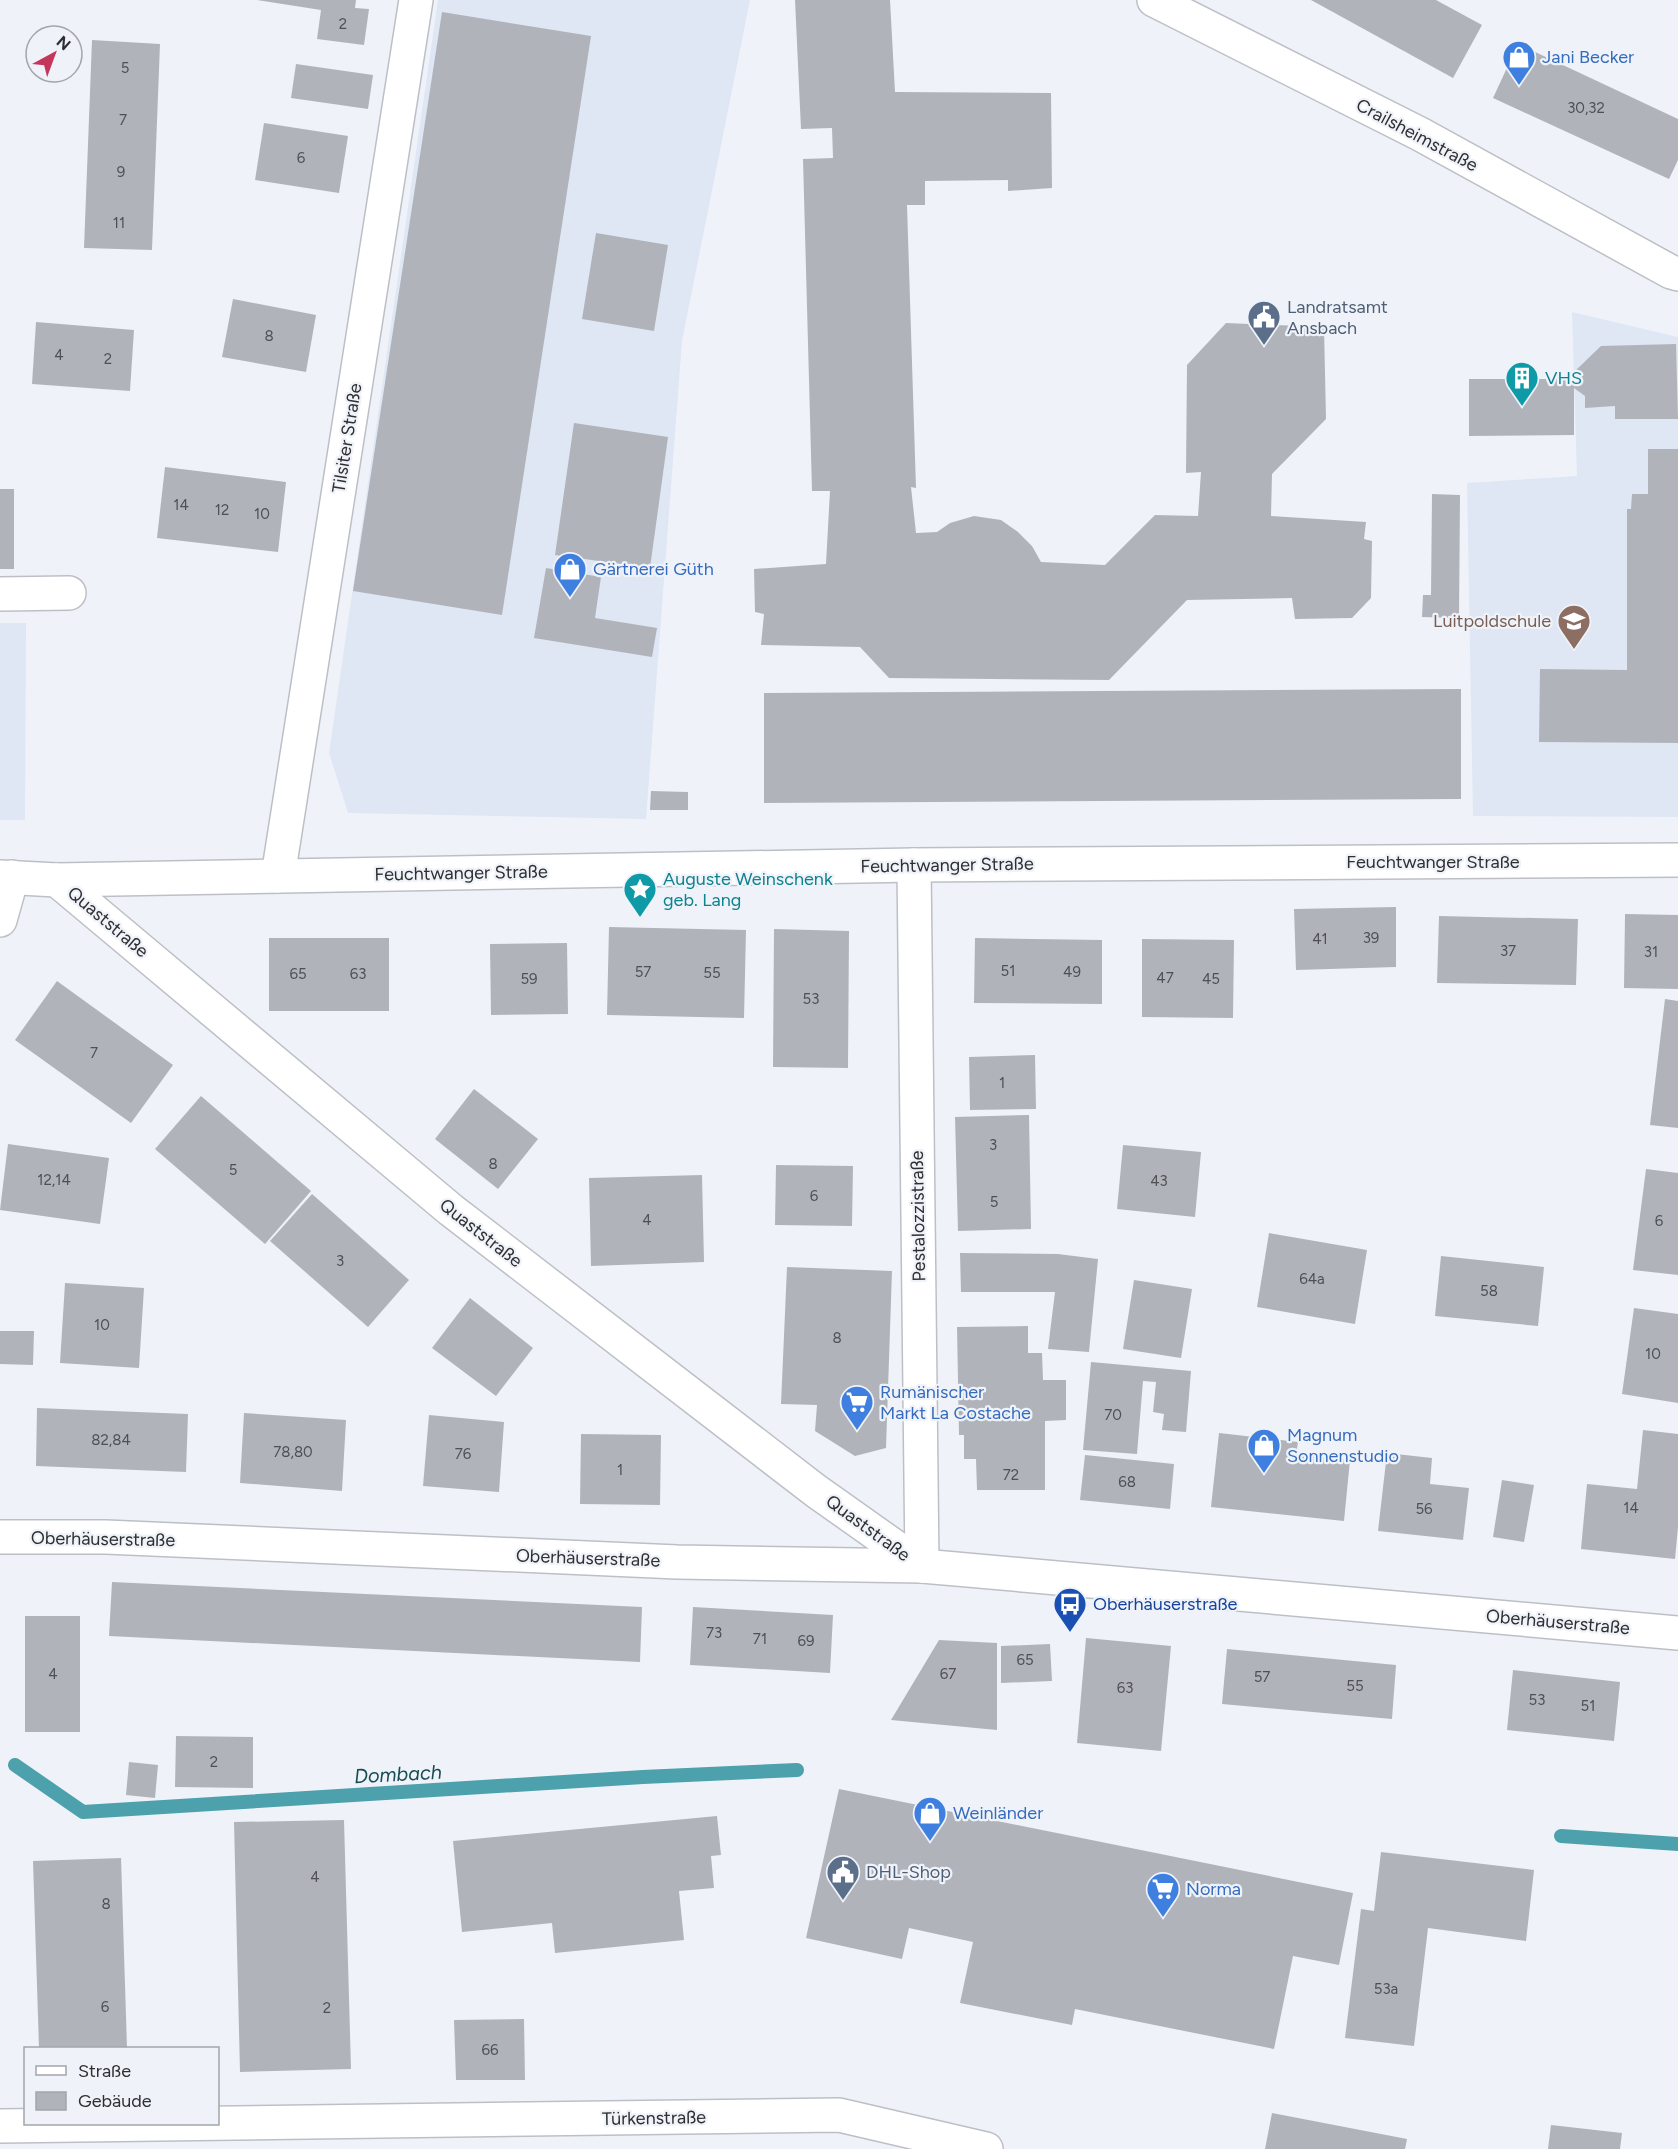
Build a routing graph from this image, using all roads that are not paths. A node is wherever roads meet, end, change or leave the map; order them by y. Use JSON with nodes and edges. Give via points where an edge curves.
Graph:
{"nodes":[{"id":1,"x":416,"y":0,"type":"edge"},
{"id":2,"x":1154,"y":0,"type":"edge"},
{"id":3,"x":1678,"y":274,"type":"edge"},
{"id":4,"x":69,"y":593,"type":"dead end"},
{"id":5,"x":0,"y":594,"type":"edge"},
{"id":6,"x":1678,"y":860,"type":"edge"},
{"id":7,"x":914,"y":865,"type":"junction"},
{"id":8,"x":278,"y":876,"type":"junction"},
{"id":9,"x":6,"y":877,"type":"edge"},
{"id":10,"x":57,"y":880,"type":"junction"},
{"id":11,"x":0,"y":920,"type":"edge"},
{"id":12,"x":0,"y":1537,"type":"edge"},
{"id":13,"x":922,"y":1566,"type":"junction"},
{"id":14,"x":1678,"y":1633,"type":"edge"},
{"id":15,"x":219,"y":2123,"type":"edge"},
{"id":16,"x":80,"y":2125,"type":"edge"},
{"id":17,"x":0,"y":2126,"type":"edge"},
{"id":18,"x":986,"y":2149,"type":"edge"}],
"edges":[{"from":1,"to":8,"type":"street","name":"Tilsiter Straße"},
{"from":2,"to":3,"type":"street","name":"Crailsheimstraße","via":[[1420,135]]},
{"from":4,"to":5,"type":"street"},
{"from":6,"to":7,"type":"street","name":"Feuchtwanger Straße"},
{"from":7,"to":8,"type":"street","name":"Feuchtwanger Straße"},
{"from":7,"to":13,"type":"street","name":"Pestalozzistraße"},
{"from":8,"to":10,"type":"street","name":"Feuchtwanger Straße"},
{"from":9,"to":10,"type":"street","name":"Feuchtwanger Straße"},
{"from":9,"to":11,"type":"street"},
{"from":10,"to":13,"type":"street","name":"Quaststraße","via":[[451,1210],[816,1491]]},
{"from":12,"to":13,"type":"street","name":"Oberhäuserstraße","via":[[106,1537],[677,1562]]},
{"from":13,"to":14,"type":"street","name":"Oberhäuserstraße"},
{"from":15,"to":18,"type":"street","name":"Türkenstraße","via":[[839,2115]]},
{"from":16,"to":17,"type":"street","name":"Türkenstraße"}]}
